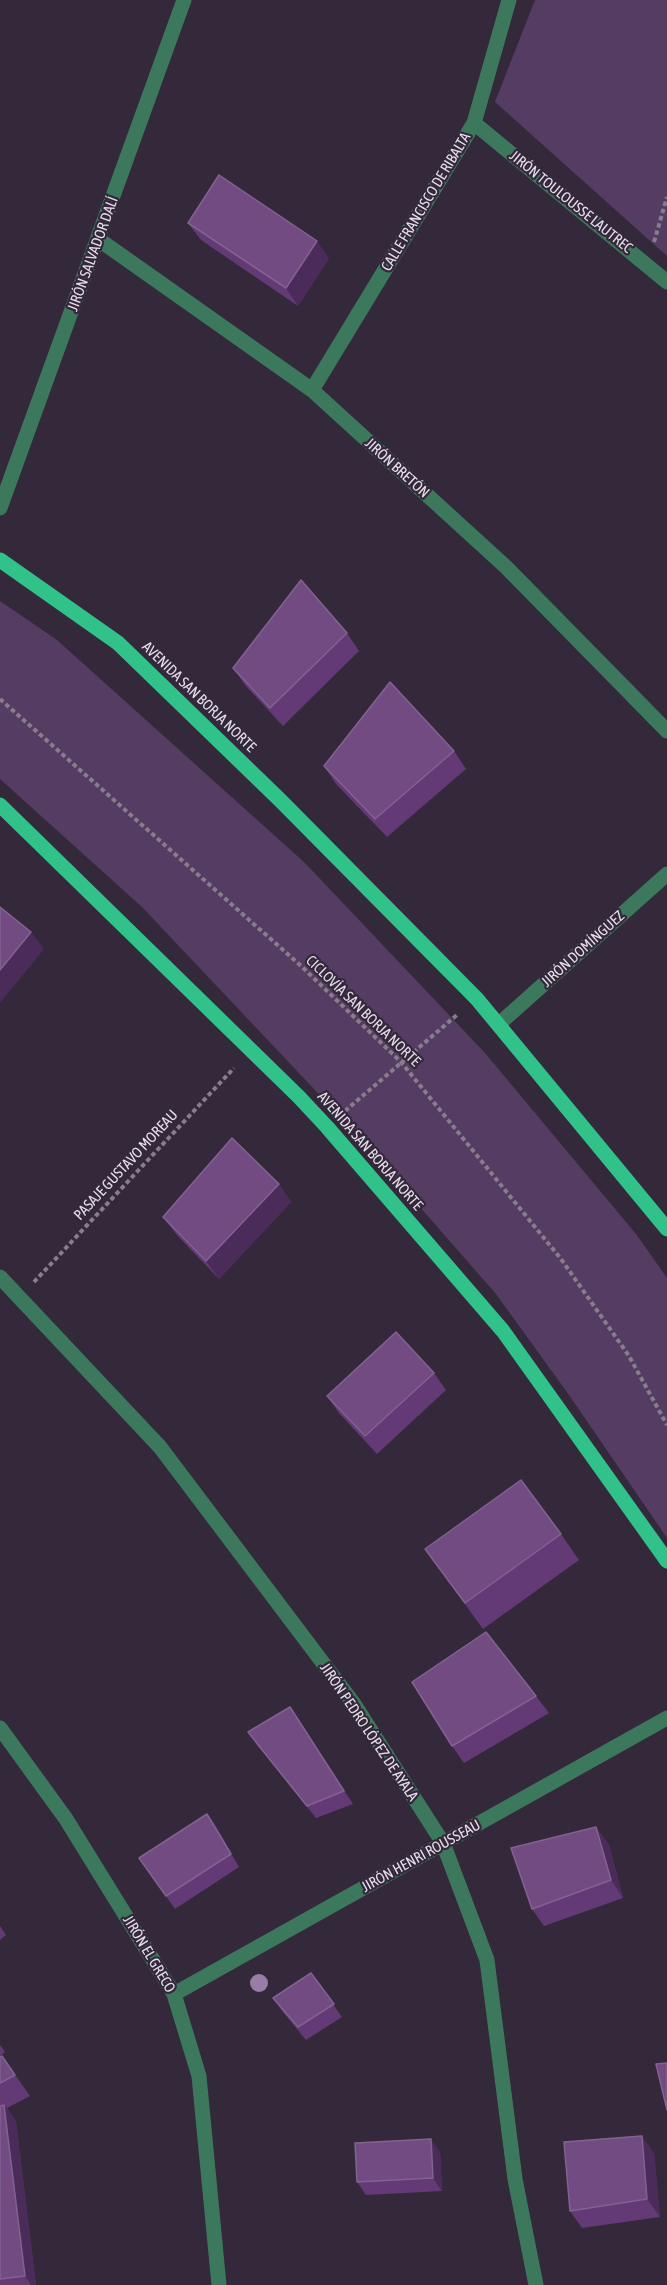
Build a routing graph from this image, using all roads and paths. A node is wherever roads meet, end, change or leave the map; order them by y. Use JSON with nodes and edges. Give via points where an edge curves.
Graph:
{"nodes":[{"id":1,"x":184,"y":0,"type":"edge"},
{"id":2,"x":509,"y":0,"type":"edge"},
{"id":3,"x":474,"y":123,"type":"junction"},
{"id":4,"x":667,"y":197,"type":"edge"},
{"id":5,"x":98,"y":239,"type":"junction"},
{"id":6,"x":648,"y":266,"type":"junction"},
{"id":7,"x":667,"y":282,"type":"edge"},
{"id":8,"x":312,"y":390,"type":"junction"},
{"id":9,"x":0,"y":508,"type":"edge"},
{"id":10,"x":0,"y":561,"type":"edge"},
{"id":11,"x":0,"y":699,"type":"edge"},
{"id":12,"x":667,"y":731,"type":"edge"},
{"id":13,"x":0,"y":805,"type":"edge"},
{"id":14,"x":667,"y":874,"type":"edge"},
{"id":15,"x":477,"y":999,"type":"junction"},
{"id":16,"x":499,"y":1024,"type":"junction"},
{"id":17,"x":251,"y":1050,"type":"junction"},
{"id":18,"x":401,"y":1062,"type":"junction"},
{"id":19,"x":327,"y":1127,"type":"junction"},
{"id":20,"x":667,"y":1229,"type":"edge"},
{"id":21,"x":0,"y":1276,"type":"edge"},
{"id":22,"x":20,"y":1297,"type":"junction"},
{"id":23,"x":667,"y":1425,"type":"edge"},
{"id":24,"x":667,"y":1561,"type":"edge"},
{"id":25,"x":667,"y":1718,"type":"edge"},
{"id":26,"x":0,"y":1728,"type":"edge"},
{"id":27,"x":443,"y":1843,"type":"junction"},
{"id":28,"x":174,"y":1994,"type":"junction"},
{"id":29,"x":219,"y":2285,"type":"edge"},
{"id":30,"x":536,"y":2285,"type":"edge"}],
"edges":[{"from":1,"to":5,"type":"street","name":"JIRÓN SALVADOR DALÍ"},
{"from":2,"to":3,"type":"street","name":"CALLE FRANCISCO DE RIBALTA"},
{"from":3,"to":6,"type":"street","name":"JIRÓN TOULOUSSE LAUTREC"},
{"from":3,"to":8,"type":"street","name":"CALLE FRANCISCO DE RIBALTA"},
{"from":4,"to":6,"type":"path"},
{"from":5,"to":8,"type":"street","name":"JIRÓN BRETÓN"},
{"from":5,"to":9,"type":"street","name":"JIRÓN SALVADOR DALÍ"},
{"from":6,"to":7,"type":"street","name":"JIRÓN TOULOUSSE LAUTREC"},
{"from":8,"to":12,"type":"street","name":"JIRÓN BRETÓN","via":[[506,567]]},
{"from":10,"to":15,"type":"main road","name":"AVENIDA SAN BORJA NORTE","via":[[118,643]]},
{"from":11,"to":18,"type":"path","name":"CICLOVÍA SAN BORJA NORTE","via":[[291,958]]},
{"from":13,"to":17,"type":"main road","name":"AVENIDA SAN BORJA NORTE"},
{"from":14,"to":16,"type":"street","name":"JIRÓN DOMÍNGUEZ"},
{"from":15,"to":16,"type":"main road","name":"AVENIDA SAN BORJA NORTE"},
{"from":15,"to":18,"type":"path"},
{"from":16,"to":20,"type":"main road","name":"AVENIDA SAN BORJA NORTE"},
{"from":17,"to":19,"type":"main road","name":"AVENIDA SAN BORJA NORTE"},
{"from":17,"to":22,"type":"path","name":"PASAJE GUSTAVO MOREAU"},
{"from":18,"to":19,"type":"path"},
{"from":18,"to":23,"type":"path","name":"CICLOVÍA SAN BORJA NORTE","via":[[561,1259],[629,1356]]},
{"from":19,"to":24,"type":"main road","name":"AVENIDA SAN BORJA NORTE","via":[[503,1331]]},
{"from":21,"to":22,"type":"street","name":"JIRÓN PEDRO LÓPEZ DE AYALA"},
{"from":22,"to":27,"type":"street","name":"JIRÓN PEDRO LÓPEZ DE AYALA","via":[[160,1447],[354,1704]]},
{"from":25,"to":27,"type":"street","name":"JIRÓN HENRI ROUSSEAU"},
{"from":26,"to":28,"type":"street","name":"JIRÓN EL GRECO","via":[[66,1819]]},
{"from":27,"to":28,"type":"street","name":"JIRÓN HENRI ROUSSEAU"},
{"from":27,"to":30,"type":"street","name":"JIRÓN PEDRO LÓPEZ DE AYALA","via":[[487,1960],[515,2179]]},
{"from":28,"to":29,"type":"street","name":"JIRÓN EL GRECO","via":[[199,2076]]}]}
